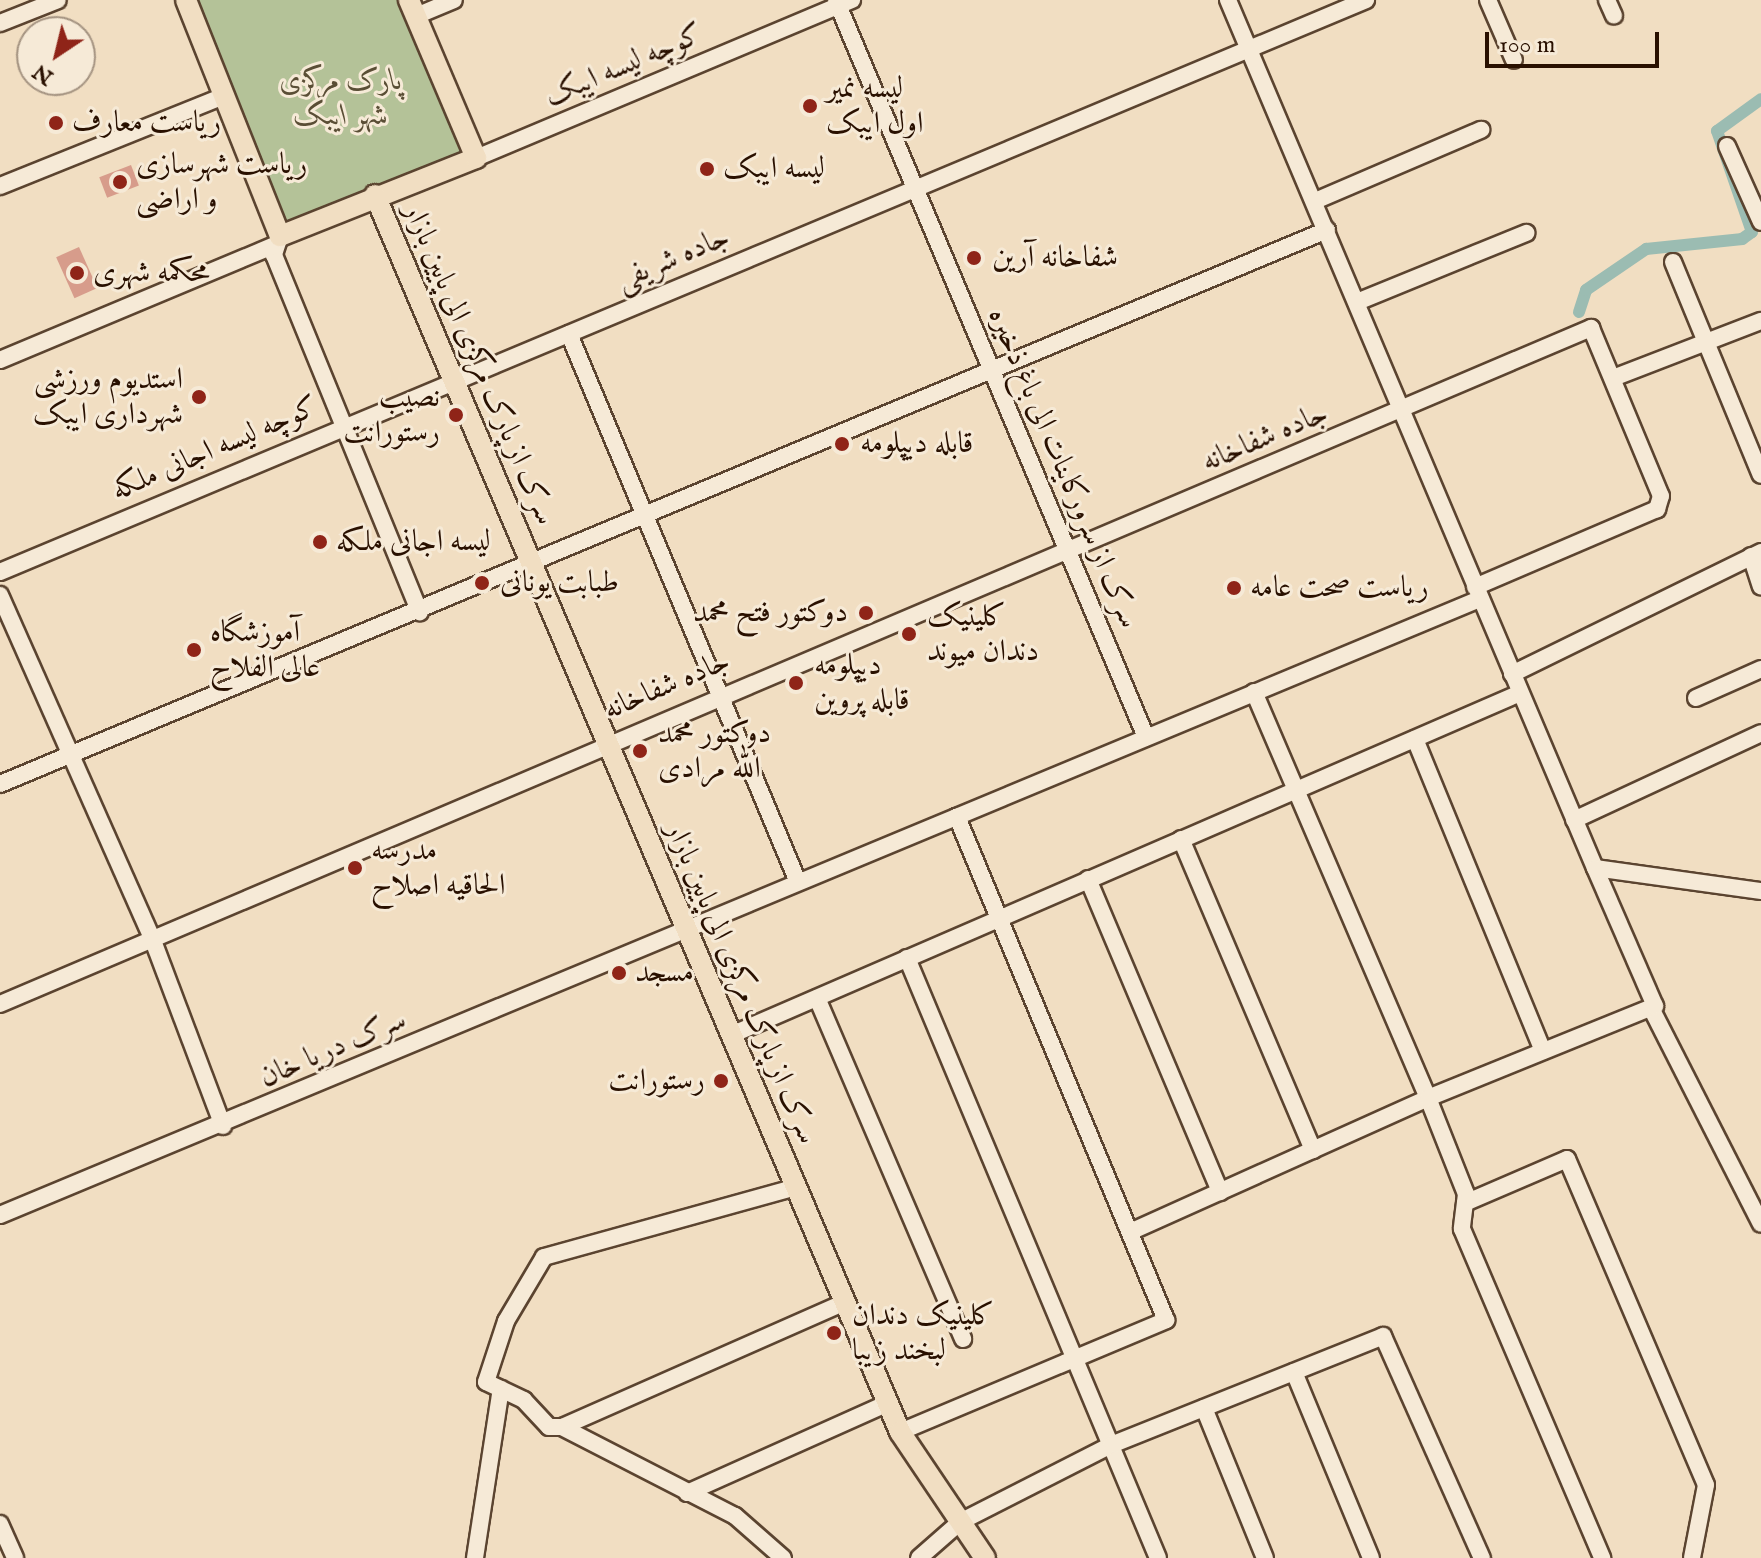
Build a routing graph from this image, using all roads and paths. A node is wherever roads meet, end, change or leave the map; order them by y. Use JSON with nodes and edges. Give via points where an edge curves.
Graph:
{"nodes":[{"id":1,"x":58,"y":0,"type":"edge"},
{"id":2,"x":186,"y":0,"type":"edge"},
{"id":3,"x":454,"y":0,"type":"edge"},
{"id":4,"x":1228,"y":0,"type":"edge"},
{"id":5,"x":1366,"y":0,"type":"edge"},
{"id":6,"x":1488,"y":0,"type":"edge"},
{"id":7,"x":842,"y":2,"type":"edge"},
{"id":8,"x":412,"y":8,"type":"edge"},
{"id":9,"x":0,"y":23,"type":"edge"},
{"id":10,"x":1247,"y":49,"type":"junction"},
{"id":11,"x":1514,"y":60,"type":"dead end"},
{"id":12,"x":224,"y":96,"type":"junction"},
{"id":13,"x":1481,"y":130,"type":"dead end"},
{"id":14,"x":1727,"y":146,"type":"dead end"},
{"id":15,"x":476,"y":158,"type":"junction"},
{"id":16,"x":0,"y":186,"type":"edge"},
{"id":17,"x":914,"y":187,"type":"junction"},
{"id":18,"x":375,"y":195,"type":"junction"},
{"id":19,"x":1315,"y":201,"type":"junction"},
{"id":20,"x":1761,"y":222,"type":"edge"},
{"id":21,"x":1327,"y":230,"type":"junction"},
{"id":22,"x":1526,"y":233,"type":"dead end"},
{"id":23,"x":277,"y":240,"type":"junction"},
{"id":24,"x":1673,"y":262,"type":"dead end"},
{"id":25,"x":1357,"y":302,"type":"junction"},
{"id":26,"x":1761,"y":321,"type":"edge"},
{"id":27,"x":569,"y":334,"type":"junction"},
{"id":28,"x":1706,"y":342,"type":"junction"},
{"id":29,"x":0,"y":360,"type":"edge"},
{"id":30,"x":992,"y":371,"type":"junction"},
{"id":31,"x":452,"y":378,"type":"junction"},
{"id":32,"x":1613,"y":378,"type":"junction"},
{"id":33,"x":1403,"y":411,"type":"junction"},
{"id":34,"x":347,"y":423,"type":"junction"},
{"id":35,"x":1761,"y":475,"type":"edge"},
{"id":36,"x":645,"y":513,"type":"junction"},
{"id":37,"x":1067,"y":550,"type":"junction"},
{"id":38,"x":1756,"y":554,"type":"edge"},
{"id":39,"x":532,"y":566,"type":"junction"},
{"id":40,"x":0,"y":572,"type":"edge"},
{"id":41,"x":1761,"y":586,"type":"edge"},
{"id":42,"x":1478,"y":593,"type":"junction"},
{"id":43,"x":0,"y":595,"type":"edge"},
{"id":44,"x":420,"y":612,"type":"junction"},
{"id":45,"x":1761,"y":669,"type":"edge"},
{"id":46,"x":1512,"y":674,"type":"junction"},
{"id":47,"x":1254,"y":692,"type":"junction"},
{"id":48,"x":1520,"y":693,"type":"junction"},
{"id":49,"x":718,"y":695,"type":"junction"},
{"id":50,"x":1696,"y":698,"type":"dead end"},
{"id":51,"x":1761,"y":733,"type":"edge"},
{"id":52,"x":1146,"y":737,"type":"junction"},
{"id":53,"x":1415,"y":739,"type":"junction"},
{"id":54,"x":606,"y":742,"type":"junction"},
{"id":55,"x":72,"y":753,"type":"junction"},
{"id":56,"x":0,"y":784,"type":"edge"},
{"id":57,"x":1297,"y":791,"type":"junction"},
{"id":58,"x":957,"y":817,"type":"junction"},
{"id":59,"x":1574,"y":820,"type":"junction"},
{"id":60,"x":1181,"y":839,"type":"junction"},
{"id":61,"x":1595,"y":868,"type":"junction"},
{"id":62,"x":1088,"y":879,"type":"junction"},
{"id":63,"x":798,"y":882,"type":"junction"},
{"id":64,"x":1761,"y":891,"type":"edge"},
{"id":65,"x":999,"y":918,"type":"junction"},
{"id":66,"x":685,"y":929,"type":"junction"},
{"id":67,"x":152,"y":938,"type":"junction"},
{"id":68,"x":907,"y":958,"type":"junction"},
{"id":69,"x":817,"y":998,"type":"junction"},
{"id":70,"x":0,"y":1004,"type":"edge"},
{"id":71,"x":1651,"y":1008,"type":"junction"},
{"id":72,"x":731,"y":1035,"type":"junction"},
{"id":73,"x":1543,"y":1051,"type":"junction"},
{"id":74,"x":1428,"y":1098,"type":"junction"},
{"id":75,"x":223,"y":1126,"type":"junction"},
{"id":76,"x":1313,"y":1150,"type":"junction"},
{"id":77,"x":796,"y":1187,"type":"junction"},
{"id":78,"x":1220,"y":1192,"type":"junction"},
{"id":79,"x":1465,"y":1203,"type":"junction"},
{"id":80,"x":0,"y":1215,"type":"edge"},
{"id":81,"x":1761,"y":1224,"type":"edge"},
{"id":82,"x":1130,"y":1232,"type":"junction"},
{"id":83,"x":845,"y":1302,"type":"junction"},
{"id":84,"x":963,"y":1339,"type":"dead end"},
{"id":85,"x":1076,"y":1358,"type":"junction"},
{"id":86,"x":1294,"y":1372,"type":"junction"},
{"id":87,"x":501,"y":1389,"type":"junction"},
{"id":88,"x":888,"y":1403,"type":"junction"},
{"id":89,"x":1204,"y":1408,"type":"junction"},
{"id":90,"x":562,"y":1427,"type":"junction"},
{"id":91,"x":900,"y":1432,"type":"junction"},
{"id":92,"x":1111,"y":1445,"type":"junction"},
{"id":93,"x":687,"y":1493,"type":"junction"},
{"id":94,"x":960,"y":1522,"type":"junction"},
{"id":95,"x":0,"y":1524,"type":"edge"},
{"id":96,"x":15,"y":1558,"type":"edge"},
{"id":97,"x":475,"y":1558,"type":"edge"},
{"id":98,"x":783,"y":1558,"type":"edge"},
{"id":99,"x":919,"y":1558,"type":"edge"},
{"id":100,"x":985,"y":1558,"type":"edge"},
{"id":101,"x":1158,"y":1558,"type":"edge"},
{"id":102,"x":1265,"y":1558,"type":"edge"},
{"id":103,"x":1371,"y":1558,"type":"edge"},
{"id":104,"x":1482,"y":1558,"type":"edge"},
{"id":105,"x":1602,"y":1558,"type":"edge"},
{"id":106,"x":1692,"y":1558,"type":"edge"}],
"edges":[{"from":1,"to":9,"type":"street"},
{"from":2,"to":12,"type":"main road"},
{"from":3,"to":8,"type":"street"},
{"from":4,"to":10,"type":"street"},
{"from":5,"to":10,"type":"street","name":"جاده شریفی"},
{"from":6,"to":11,"type":"street"},
{"from":7,"to":15,"type":"street","name":"کوچه لیسه ایبک"},
{"from":7,"to":17,"type":"street","name":"سرک از سرورکاینات الی باغ ذخیره"},
{"from":8,"to":15,"type":"main road"},
{"from":10,"to":17,"type":"street","name":"جاده شریفی"},
{"from":10,"to":19,"type":"street"},
{"from":12,"to":16,"type":"street"},
{"from":12,"to":23,"type":"main road"},
{"from":13,"to":19,"type":"street"},
{"from":14,"to":20,"type":"street"},
{"from":15,"to":18,"type":"main road"},
{"from":17,"to":27,"type":"street","name":"جاده شریفی"},
{"from":17,"to":30,"type":"street","name":"سرک از سرورکاینات الی باغ ذخیره"},
{"from":18,"to":23,"type":"main road"},
{"from":18,"to":31,"type":"main road","name":"سرک از پارک مرکزی الی پایین بازار"},
{"from":19,"to":21,"type":"street"},
{"from":21,"to":25,"type":"street"},
{"from":21,"to":30,"type":"street"},
{"from":22,"to":25,"type":"street"},
{"from":23,"to":29,"type":"street"},
{"from":23,"to":34,"type":"street"},
{"from":24,"to":28,"type":"street"},
{"from":25,"to":33,"type":"street"},
{"from":26,"to":28,"type":"street"},
{"from":27,"to":31,"type":"street","name":"جاده شریفی"},
{"from":27,"to":36,"type":"street"},
{"from":28,"to":32,"type":"street"},
{"from":28,"to":35,"type":"street"},
{"from":30,"to":36,"type":"street"},
{"from":30,"to":37,"type":"street","name":"سرک از سرورکاینات الی باغ ذخیره"},
{"from":31,"to":34,"type":"street","name":"کوچه لیسه اجانی ملکه"},
{"from":31,"to":39,"type":"main road","name":"سرک از پارک مرکزی الی پایین بازار"},
{"from":32,"to":33,"type":"street","name":"جاده شفاخانه","via":[[1588,328]]},
{"from":32,"to":42,"type":"street","name":"سرک دریا خان","via":[[1661,496],[1657,509]]},
{"from":33,"to":37,"type":"street","name":"جاده شفاخانه"},
{"from":33,"to":42,"type":"street"},
{"from":34,"to":40,"type":"street","name":"کوچه لیسه اجانی ملکه"},
{"from":34,"to":44,"type":"street"},
{"from":36,"to":39,"type":"street"},
{"from":36,"to":49,"type":"street"},
{"from":37,"to":49,"type":"street","name":"جاده شفاخانه"},
{"from":37,"to":52,"type":"street","name":"سرک از سرورکاینات الی باغ ذخیره"},
{"from":38,"to":41,"type":"street"},
{"from":38,"to":46,"type":"street"},
{"from":39,"to":44,"type":"street"},
{"from":39,"to":54,"type":"main road","name":"سرک از پارک مرکزی الی پایین بازار"},
{"from":42,"to":46,"type":"street"},
{"from":42,"to":47,"type":"street","name":"سرک دریا خان"},
{"from":43,"to":55,"type":"street"},
{"from":44,"to":55,"type":"street"},
{"from":45,"to":50,"type":"street"},
{"from":46,"to":48,"type":"street"},
{"from":47,"to":52,"type":"street","name":"سرک دریا خان"},
{"from":47,"to":57,"type":"street"},
{"from":48,"to":53,"type":"street"},
{"from":48,"to":59,"type":"street"},
{"from":49,"to":54,"type":"street","name":"جاده شفاخانه"},
{"from":49,"to":63,"type":"street"},
{"from":51,"to":59,"type":"street"},
{"from":52,"to":58,"type":"street","name":"سرک دریا خان"},
{"from":53,"to":57,"type":"street"},
{"from":53,"to":73,"type":"street"},
{"from":54,"to":66,"type":"main road","name":"سرک از پارک مرکزی الی پایین بازار"},
{"from":54,"to":67,"type":"street","name":"جاده شفاخانه"},
{"from":55,"to":56,"type":"street"},
{"from":55,"to":67,"type":"street"},
{"from":57,"to":60,"type":"street"},
{"from":57,"to":74,"type":"street"},
{"from":58,"to":63,"type":"street","name":"سرک دریا خان"},
{"from":58,"to":65,"type":"street"},
{"from":59,"to":61,"type":"street"},
{"from":60,"to":62,"type":"street"},
{"from":60,"to":76,"type":"street"},
{"from":61,"to":64,"type":"street"},
{"from":61,"to":71,"type":"street","via":[[1655,1006]]},
{"from":62,"to":65,"type":"street"},
{"from":62,"to":78,"type":"street"},
{"from":63,"to":66,"type":"street","name":"سرک دریا خان"},
{"from":65,"to":68,"type":"street"},
{"from":65,"to":82,"type":"street"},
{"from":66,"to":72,"type":"main road","name":"سرک از پارک مرکزی الی پایین بازار"},
{"from":66,"to":75,"type":"street","name":"سرک دریا خان"},
{"from":67,"to":70,"type":"street","name":"جاده شفاخانه"},
{"from":67,"to":75,"type":"street"},
{"from":68,"to":69,"type":"street"},
{"from":68,"to":85,"type":"street"},
{"from":69,"to":72,"type":"street"},
{"from":69,"to":84,"type":"street"},
{"from":71,"to":73,"type":"street"},
{"from":71,"to":81,"type":"street"},
{"from":72,"to":77,"type":"main road","name":"سرک از پارک مرکزی الی پایین بازار"},
{"from":73,"to":74,"type":"street"},
{"from":74,"to":76,"type":"street"},
{"from":74,"to":79,"type":"street"},
{"from":75,"to":80,"type":"street","name":"سرک دریا خان"},
{"from":76,"to":78,"type":"street"},
{"from":77,"to":83,"type":"main road","name":"سرک از پارک مرکزی الی پایین بازار"},
{"from":77,"to":87,"type":"street","via":[[544,1257],[506,1321],[486,1382]]},
{"from":78,"to":82,"type":"street"},
{"from":79,"to":105,"type":"street","via":[[1462,1229]]},
{"from":79,"to":106,"type":"street","via":[[1567,1159],[1706,1485]]},
{"from":82,"to":85,"type":"street","via":[[1166,1320]]},
{"from":83,"to":88,"type":"main road","name":"سرک از پارک مرکزی الی پایین بازار"},
{"from":83,"to":90,"type":"street"},
{"from":85,"to":91,"type":"street"},
{"from":85,"to":92,"type":"street"},
{"from":86,"to":89,"type":"street"},
{"from":86,"to":103,"type":"street"},
{"from":86,"to":104,"type":"street","via":[[1383,1336]]},
{"from":87,"to":90,"type":"street","via":[[524,1400],[549,1427]]},
{"from":87,"to":97,"type":"street"},
{"from":88,"to":91,"type":"main road","name":"سرک از پارک مرکزی الی پایین بازار"},
{"from":88,"to":93,"type":"street"},
{"from":89,"to":92,"type":"street"},
{"from":89,"to":102,"type":"street"},
{"from":90,"to":93,"type":"street"},
{"from":91,"to":94,"type":"main road","name":"سرک از پارک مرکزی الی پایین بازار"},
{"from":92,"to":94,"type":"street"},
{"from":92,"to":101,"type":"street"},
{"from":93,"to":98,"type":"street","via":[[735,1516]]},
{"from":94,"to":99,"type":"street"},
{"from":94,"to":100,"type":"main road","name":"سرک از پارک مرکزی الی پایین بازار"},
{"from":95,"to":96,"type":"street"}]}
